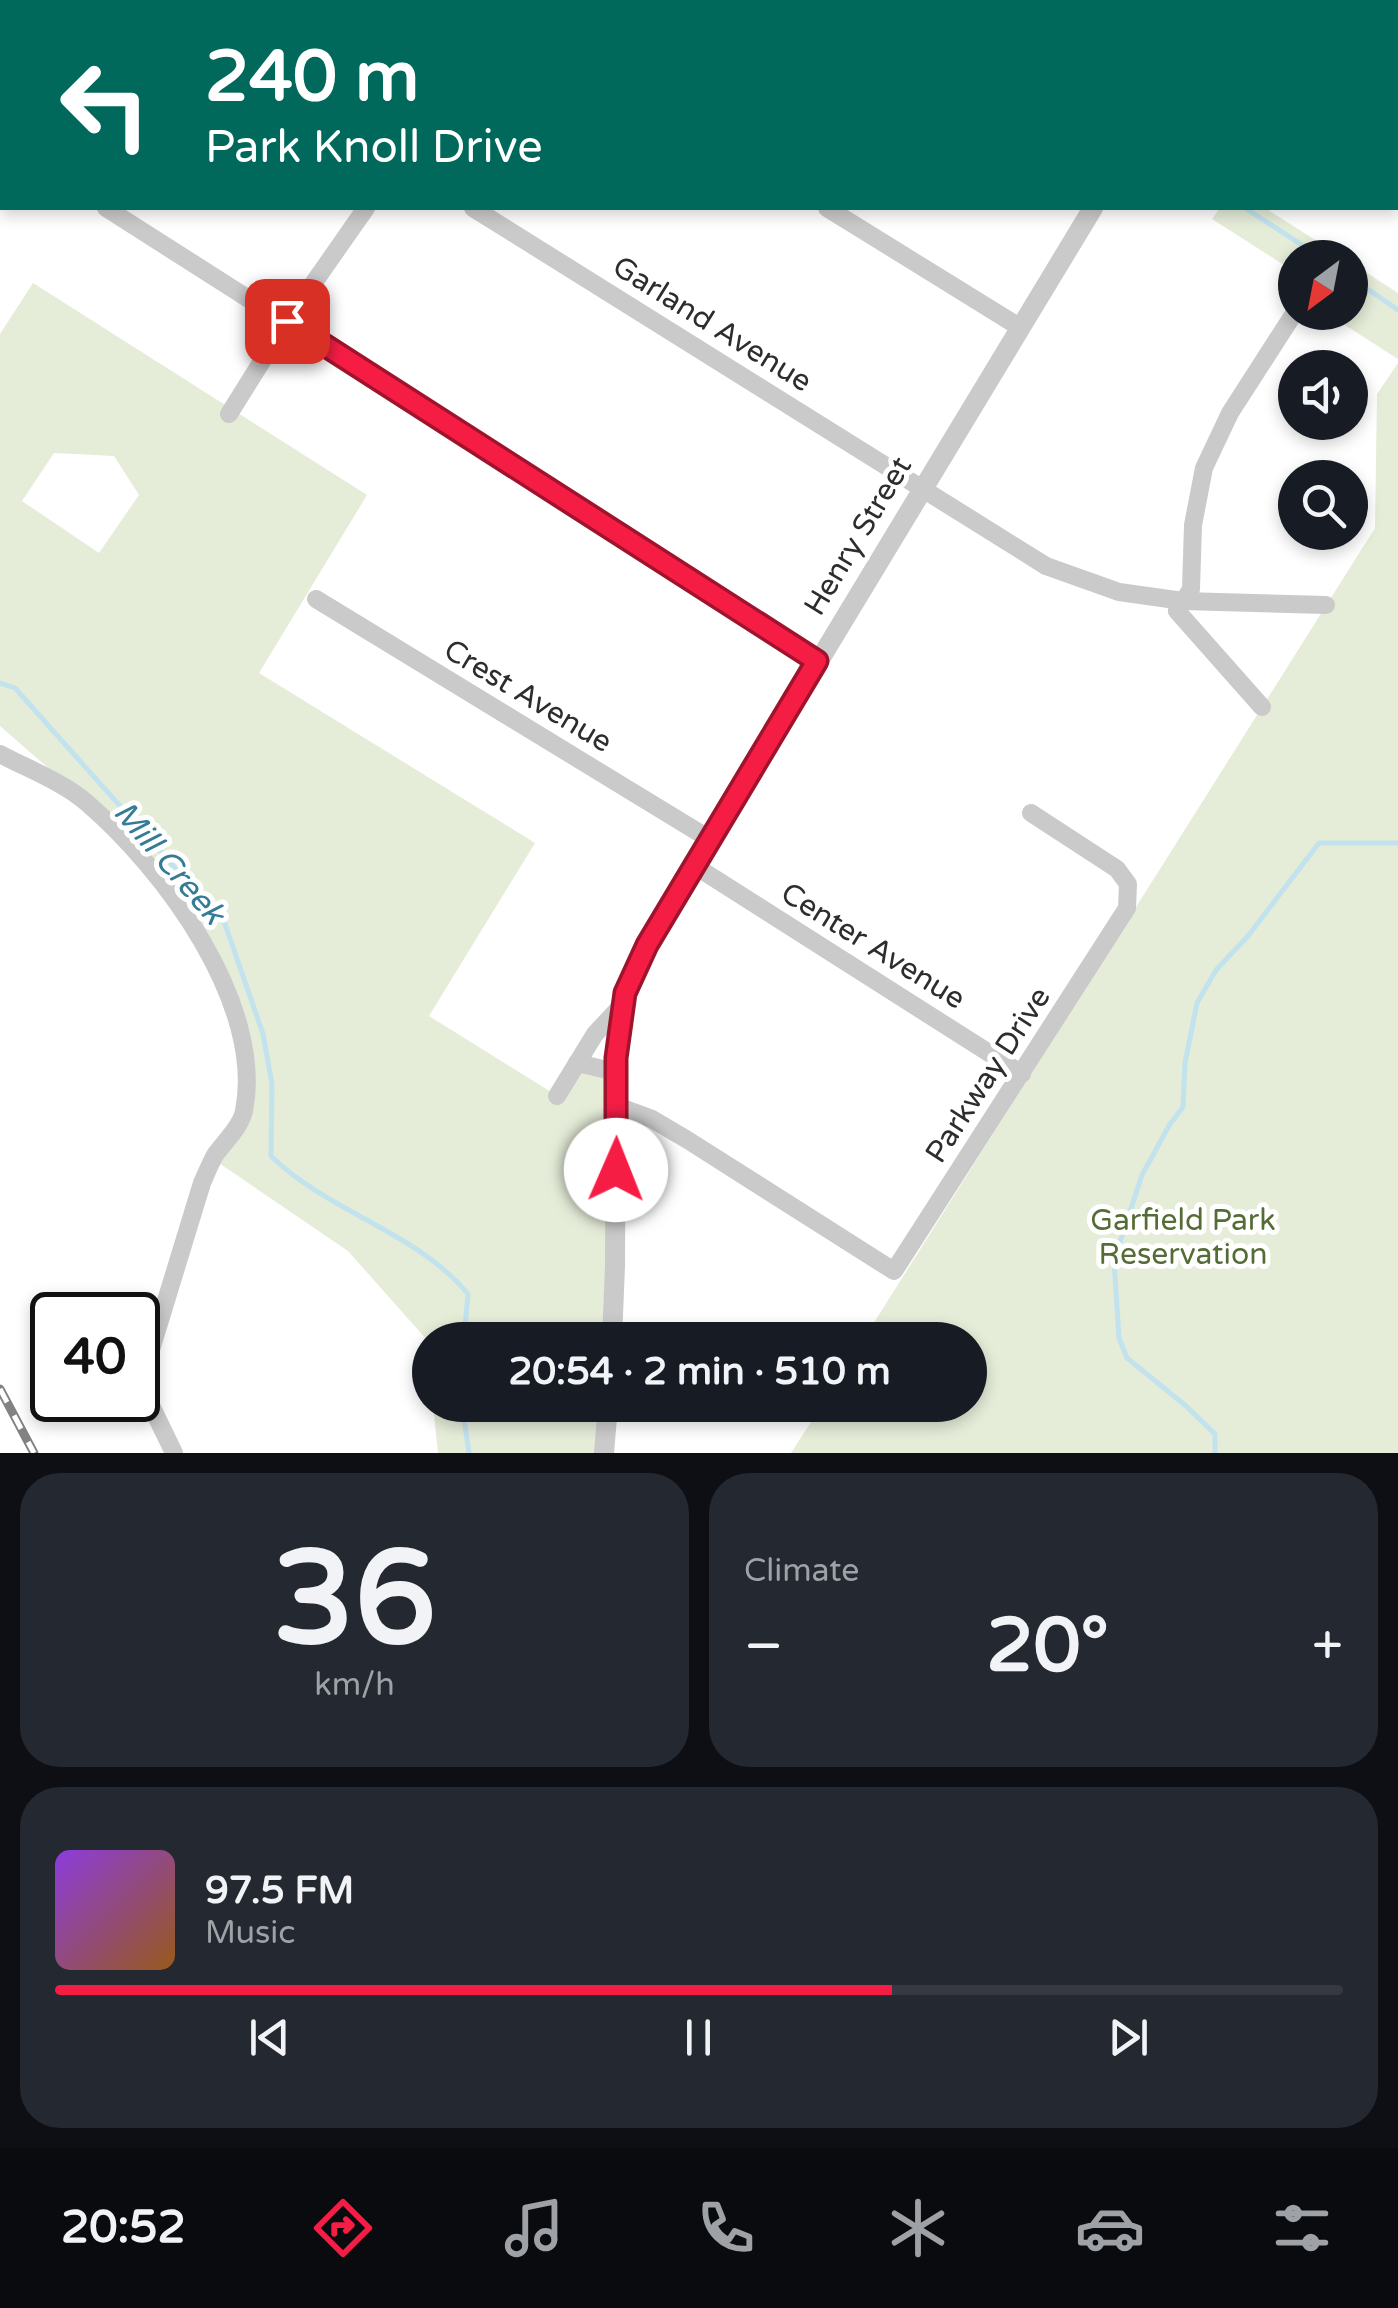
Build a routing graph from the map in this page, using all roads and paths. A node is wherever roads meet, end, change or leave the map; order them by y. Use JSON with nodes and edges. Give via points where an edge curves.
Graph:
{"nodes":[{"id":1,"x":109,"y":210,"type":"edge"},
{"id":2,"x":365,"y":210,"type":"edge"},
{"id":3,"x":475,"y":210,"type":"edge"},
{"id":4,"x":830,"y":210,"type":"edge"},
{"id":5,"x":1092,"y":210,"type":"edge"},
{"id":6,"x":287,"y":321,"type":"junction"},
{"id":7,"x":1022,"y":328,"type":"junction"},
{"id":8,"x":1283,"y":330,"type":"edge"},
{"id":9,"x":229,"y":414,"type":"dead end"},
{"id":10,"x":922,"y":488,"type":"junction"},
{"id":11,"x":316,"y":600,"type":"dead end"},
{"id":12,"x":1183,"y":601,"type":"junction"},
{"id":13,"x":1326,"y":606,"type":"dead end"},
{"id":14,"x":817,"y":661,"type":"junction"},
{"id":15,"x":1262,"y":706,"type":"dead end"},
{"id":16,"x":0,"y":754,"type":"edge"},
{"id":17,"x":1030,"y":813,"type":"dead end"},
{"id":18,"x":711,"y":840,"type":"junction"},
{"id":19,"x":695,"y":866,"type":"junction"},
{"id":20,"x":623,"y":1004,"type":"junction"},
{"id":21,"x":577,"y":1063,"type":"junction"},
{"id":22,"x":616,"y":1072,"type":"junction"},
{"id":23,"x":1022,"y":1074,"type":"junction"},
{"id":24,"x":557,"y":1096,"type":"dead end"},
{"id":25,"x":617,"y":1106,"type":"junction"},
{"id":26,"x":612,"y":1322,"type":"edge"},
{"id":27,"x":607,"y":1422,"type":"edge"},
{"id":28,"x":174,"y":1453,"type":"edge"},
{"id":29,"x":604,"y":1453,"type":"edge"}],
"edges":[{"from":1,"to":6,"type":"street"},
{"from":2,"to":6,"type":"street"},
{"from":3,"to":10,"type":"street","name":"Garland Avenue"},
{"from":4,"to":7,"type":"street"},
{"from":5,"to":7,"type":"street","name":"Henry Street"},
{"from":6,"to":9,"type":"street"},
{"from":6,"to":14,"type":"street"},
{"from":7,"to":10,"type":"street","name":"Henry Street"},
{"from":8,"to":12,"type":"street","via":[[1230,412],[1204,468],[1190,589]]},
{"from":10,"to":12,"type":"street","name":"Garland Avenue","via":[[1046,566],[1119,592]]},
{"from":10,"to":14,"type":"street","name":"Henry Street"},
{"from":11,"to":18,"type":"street","name":"Crest Avenue"},
{"from":12,"to":13,"type":"street","name":"Garland Avenue"},
{"from":12,"to":15,"type":"street","via":[[1177,611]]},
{"from":14,"to":18,"type":"street","name":"Henry Street"},
{"from":16,"to":28,"type":"street","via":[[84,800],[160,876],[234,1008],[248,1070],[243,1115],[202,1183],[146,1366],[144,1390]]},
{"from":17,"to":23,"type":"street","name":"Parkway Drive","via":[[1117,869],[1128,884],[1127,908]]},
{"from":18,"to":19,"type":"street","name":"Henry Street"},
{"from":19,"to":20,"type":"street","name":"Henry Street","via":[[647,945]]},
{"from":19,"to":23,"type":"street","name":"Center Avenue"},
{"from":20,"to":21,"type":"street","name":"Henry Street"},
{"from":20,"to":22,"type":"street","name":"Henry Street"},
{"from":21,"to":22,"type":"street"},
{"from":21,"to":24,"type":"street","name":"Henry Street"},
{"from":22,"to":25,"type":"street","name":"Henry Street"},
{"from":23,"to":25,"type":"street","name":"Parkway Drive","via":[[894,1271],[686,1139]]},
{"from":25,"to":26,"type":"street","name":"Henry Street"},
{"from":27,"to":29,"type":"street"}]}
